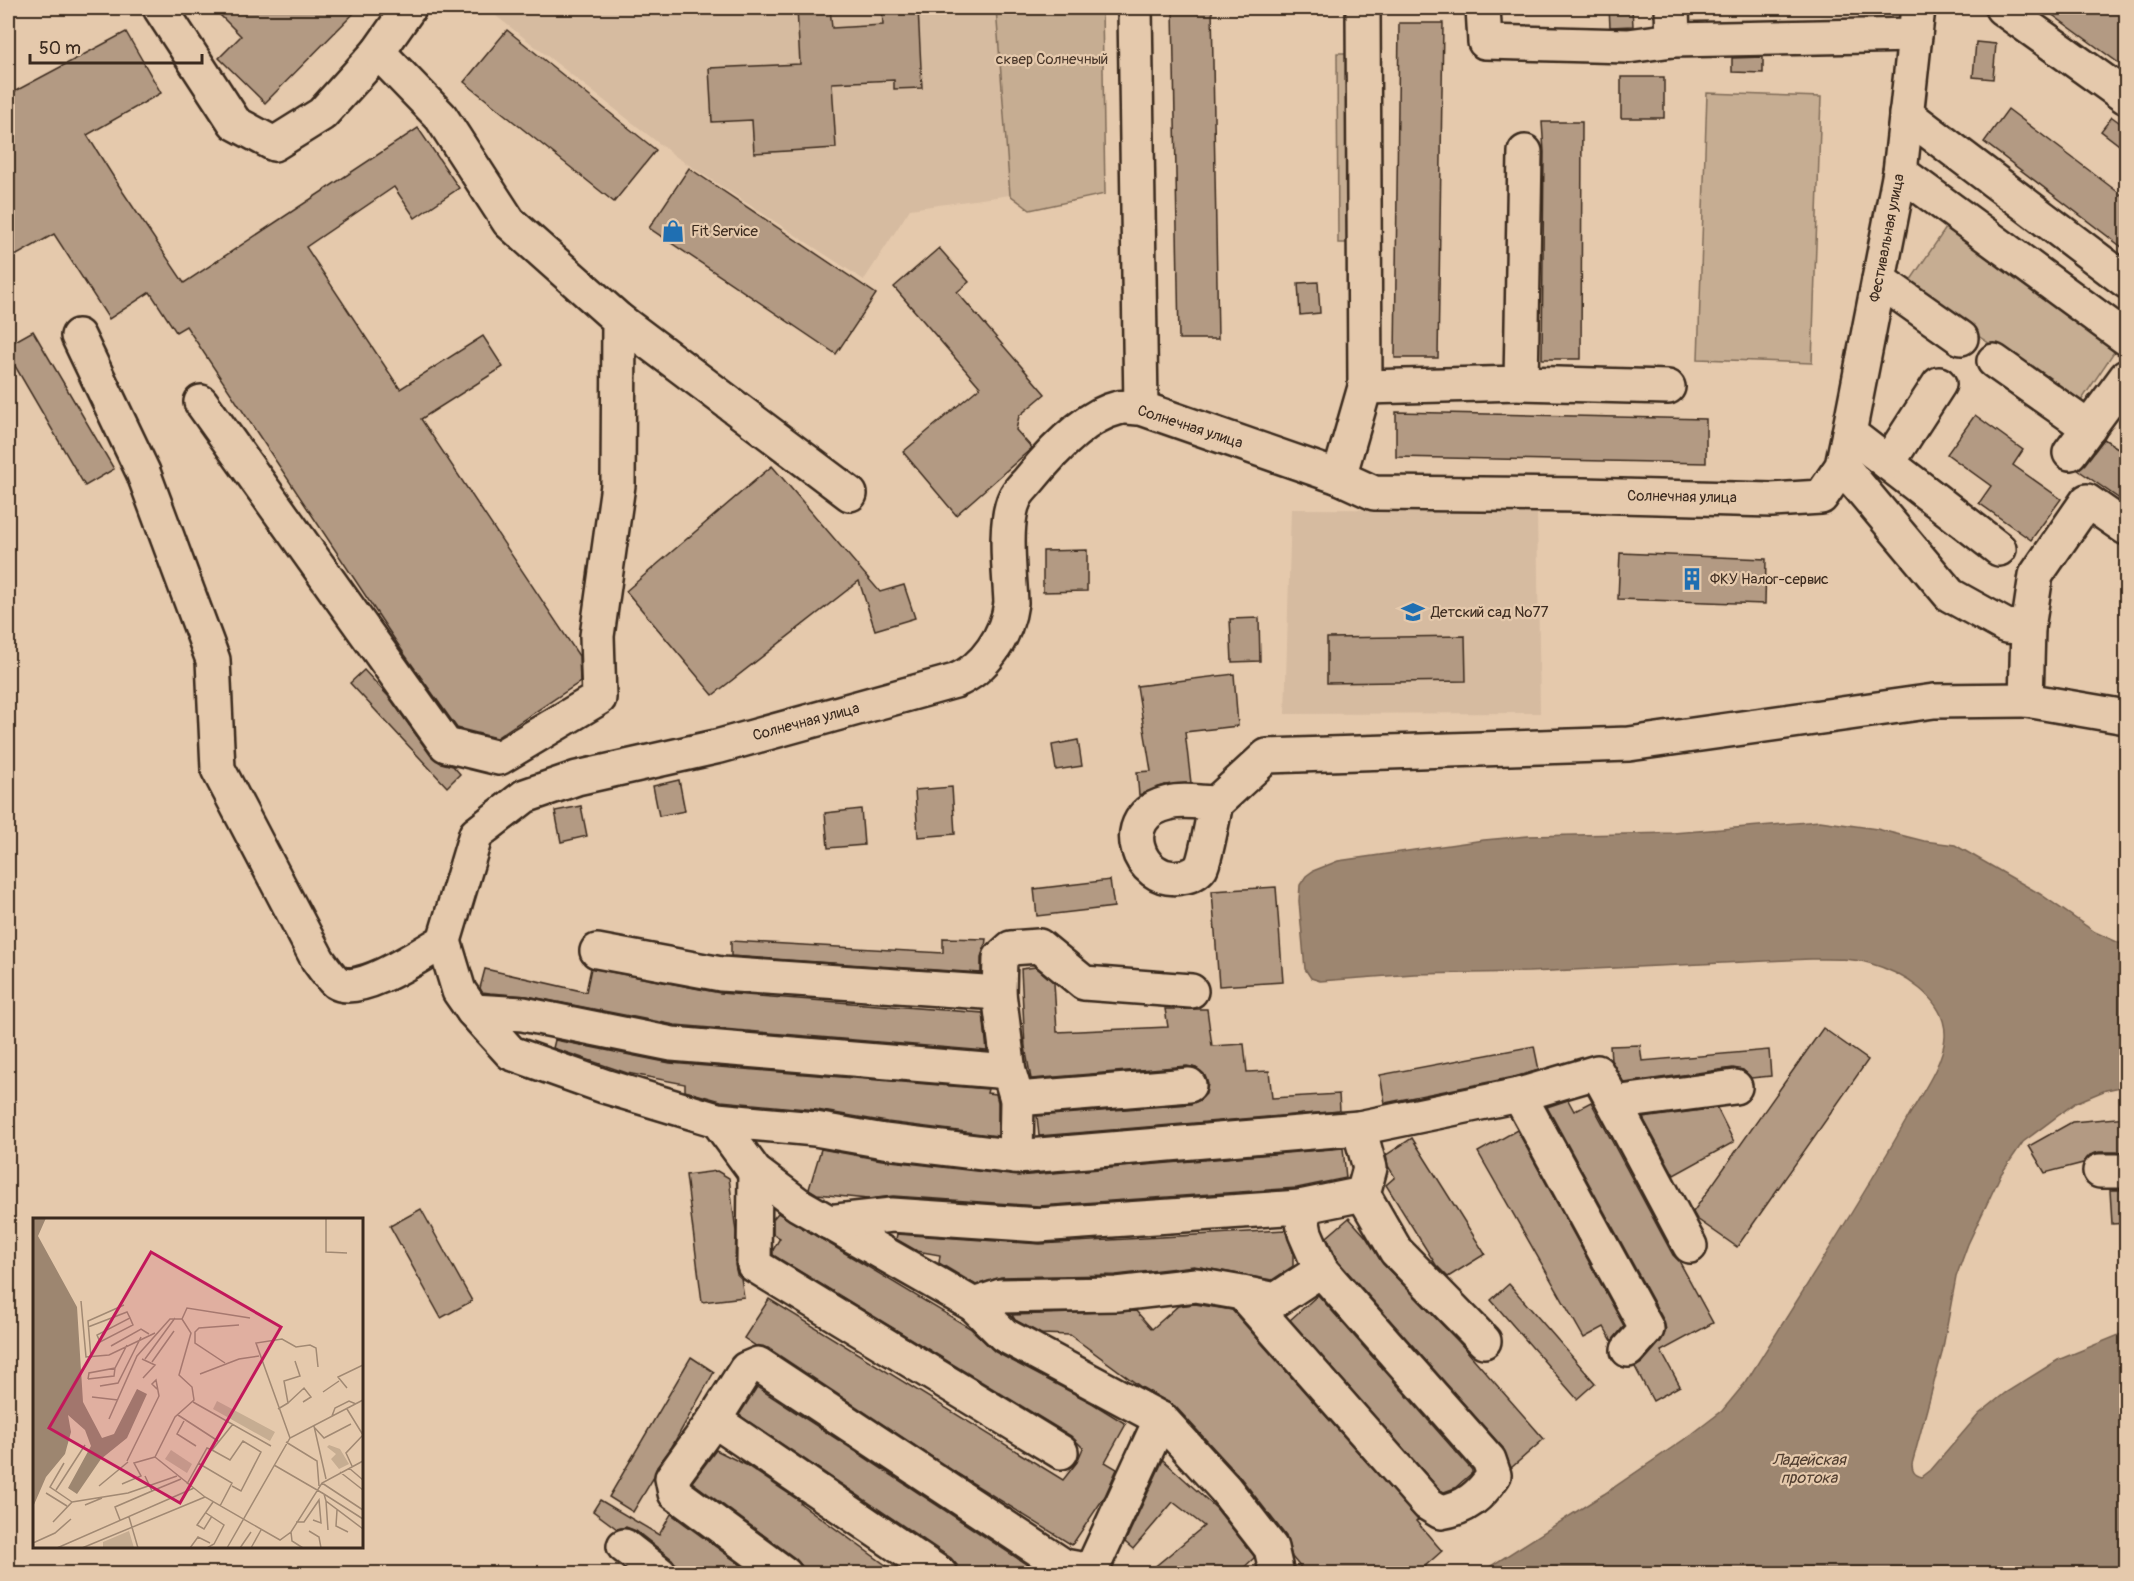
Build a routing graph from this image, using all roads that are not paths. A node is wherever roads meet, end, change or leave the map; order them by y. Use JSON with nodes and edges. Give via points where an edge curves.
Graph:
{"nodes":[{"id":1,"x":160,"y":8,"type":"edge"},
{"id":2,"x":409,"y":8,"type":"edge"},
{"id":3,"x":1135,"y":8,"type":"edge"},
{"id":4,"x":1363,"y":8,"type":"edge"},
{"id":5,"x":1483,"y":8,"type":"edge"},
{"id":6,"x":1672,"y":8,"type":"edge"},
{"id":7,"x":2002,"y":8,"type":"edge"},
{"id":8,"x":1916,"y":21,"type":"edge"},
{"id":9,"x":1673,"y":40,"type":"junction"},
{"id":10,"x":378,"y":52,"type":"junction"},
{"id":11,"x":2127,"y":97,"type":"edge"},
{"id":12,"x":1906,"y":114,"type":"junction"},
{"id":13,"x":1525,"y":152,"type":"dead end"},
{"id":14,"x":1900,"y":172,"type":"junction"},
{"id":15,"x":1879,"y":280,"type":"junction"},
{"id":16,"x":2127,"y":281,"type":"edge"},
{"id":17,"x":619,"y":320,"type":"junction"},
{"id":18,"x":78,"y":336,"type":"dead end"},
{"id":19,"x":1961,"y":338,"type":"dead end"},
{"id":20,"x":2127,"y":338,"type":"edge"},
{"id":21,"x":1994,"y":362,"type":"dead end"},
{"id":22,"x":2127,"y":377,"type":"edge"},
{"id":23,"x":1521,"y":383,"type":"junction"},
{"id":24,"x":1939,"y":384,"type":"dead end"},
{"id":25,"x":1365,"y":387,"type":"junction"},
{"id":26,"x":1668,"y":387,"type":"dead end"},
{"id":27,"x":201,"y":402,"type":"dead end"},
{"id":28,"x":1141,"y":408,"type":"junction"},
{"id":29,"x":1849,"y":433,"type":"junction"},
{"id":30,"x":1888,"y":463,"type":"junction"},
{"id":31,"x":1842,"y":466,"type":"junction"},
{"id":32,"x":1339,"y":477,"type":"junction"},
{"id":33,"x":850,"y":494,"type":"dead end"},
{"id":34,"x":2127,"y":528,"type":"edge"},
{"id":35,"x":1999,"y":549,"type":"dead end"},
{"id":36,"x":2028,"y":628,"type":"junction"},
{"id":37,"x":2026,"y":700,"type":"junction"},
{"id":38,"x":2127,"y":717,"type":"edge"},
{"id":39,"x":1216,"y":803,"type":"dead end"},
{"id":40,"x":444,"y":941,"type":"junction"},
{"id":41,"x":597,"y":951,"type":"dead end"},
{"id":42,"x":1191,"y":991,"type":"dead end"},
{"id":43,"x":999,"y":993,"type":"junction"},
{"id":44,"x":473,"y":1011,"type":"junction"},
{"id":45,"x":1189,"y":1085,"type":"dead end"},
{"id":46,"x":1013,"y":1086,"type":"junction"},
{"id":47,"x":1735,"y":1087,"type":"dead end"},
{"id":48,"x":1520,"y":1095,"type":"junction"},
{"id":49,"x":1614,"y":1102,"type":"junction"},
{"id":50,"x":717,"y":1120,"type":"junction"},
{"id":51,"x":1359,"y":1128,"type":"junction"},
{"id":52,"x":1016,"y":1156,"type":"junction"},
{"id":53,"x":755,"y":1172,"type":"junction"},
{"id":54,"x":1363,"y":1194,"type":"junction"},
{"id":55,"x":1300,"y":1207,"type":"junction"},
{"id":56,"x":828,"y":1222,"type":"junction"},
{"id":57,"x":1690,"y":1246,"type":"dead end"},
{"id":58,"x":1321,"y":1270,"type":"junction"},
{"id":59,"x":1242,"y":1293,"type":"junction"},
{"id":60,"x":974,"y":1305,"type":"junction"},
{"id":61,"x":1484,"y":1341,"type":"dead end"},
{"id":62,"x":1628,"y":1350,"type":"dead end"},
{"id":63,"x":1161,"y":1419,"type":"junction"},
{"id":64,"x":714,"y":1420,"type":"junction"},
{"id":65,"x":1061,"y":1452,"type":"dead end"},
{"id":66,"x":624,"y":1546,"type":"dead end"},
{"id":67,"x":1091,"y":1572,"type":"edge"},
{"id":68,"x":1276,"y":1573,"type":"edge"},
{"id":69,"x":660,"y":1574,"type":"edge"},
{"id":70,"x":785,"y":1574,"type":"edge"},
{"id":71,"x":940,"y":1574,"type":"edge"}],
"edges":[{"from":1,"to":10,"type":"street","via":[[235,123],[274,144],[322,114]]},
{"from":2,"to":10,"type":"street"},
{"from":3,"to":28,"type":"street"},
{"from":4,"to":25,"type":"street"},
{"from":5,"to":9,"type":"street","via":[[1485,42],[1628,46]]},
{"from":6,"to":9,"type":"street"},
{"from":7,"to":11,"type":"street"},
{"from":8,"to":9,"type":"street"},
{"from":8,"to":12,"type":"street","name":"Фестивальная улица"},
{"from":10,"to":17,"type":"street","via":[[441,117],[509,222]]},
{"from":12,"to":14,"type":"street","name":"Фестивальная улица"},
{"from":12,"to":16,"type":"street"},
{"from":13,"to":23,"type":"street"},
{"from":14,"to":15,"type":"street","name":"Фестивальная улица"},
{"from":14,"to":20,"type":"street"},
{"from":15,"to":19,"type":"street"},
{"from":15,"to":29,"type":"street","name":"Фестивальная улица"},
{"from":17,"to":27,"type":"street","via":[[618,485],[597,636],[599,698],[499,758],[446,745]]},
{"from":17,"to":33,"type":"street"},
{"from":18,"to":40,"type":"street","via":[[143,472],[213,660],[218,769],[318,960],[337,983],[354,986],[388,974]]},
{"from":21,"to":22,"type":"street","via":[[2080,441]]},
{"from":23,"to":25,"type":"street"},
{"from":23,"to":26,"type":"street"},
{"from":24,"to":30,"type":"street"},
{"from":25,"to":32,"type":"street"},
{"from":28,"to":32,"type":"street","name":"Солнечная улица"},
{"from":28,"to":40,"type":"street","name":"Солнечная улица","via":[[1119,407],[1084,425],[1046,460],[1015,497],[1009,532],[1010,615],[1006,628],[980,666],[968,675],[720,746],[577,778],[525,796],[476,834]]},
{"from":29,"to":30,"type":"street"},
{"from":29,"to":31,"type":"street","name":"Фестивальная улица"},
{"from":30,"to":35,"type":"street"},
{"from":31,"to":32,"type":"street","name":"Солнечная улица","via":[[1821,497],[1772,500],[1374,493]]},
{"from":31,"to":36,"type":"street","via":[[1950,595],[2006,626]]},
{"from":34,"to":36,"type":"street","via":[[2087,501],[2036,575]]},
{"from":36,"to":37,"type":"street"},
{"from":37,"to":38,"type":"street"},
{"from":37,"to":39,"type":"street","via":[[1934,700],[1629,744],[1267,756]]},
{"from":40,"to":44,"type":"street","via":[[459,991]]},
{"from":41,"to":43,"type":"street","via":[[721,974]]},
{"from":42,"to":43,"type":"street","via":[[1084,983],[1040,946],[1011,948],[1000,958]]},
{"from":43,"to":46,"type":"street"},
{"from":44,"to":46,"type":"street","via":[[523,1014],[672,1044]]},
{"from":44,"to":50,"type":"street","via":[[511,1053]]},
{"from":45,"to":46,"type":"street"},
{"from":46,"to":52,"type":"street"},
{"from":47,"to":49,"type":"street"},
{"from":48,"to":49,"type":"street","via":[[1597,1072]]},
{"from":48,"to":51,"type":"street"},
{"from":48,"to":62,"type":"street","via":[[1647,1329]]},
{"from":49,"to":57,"type":"street"},
{"from":50,"to":52,"type":"street"},
{"from":50,"to":53,"type":"street"},
{"from":51,"to":52,"type":"street"},
{"from":51,"to":54,"type":"street","via":[[1370,1168]]},
{"from":53,"to":56,"type":"street"},
{"from":53,"to":65,"type":"street","via":[[754,1265]]},
{"from":54,"to":55,"type":"street"},
{"from":54,"to":61,"type":"street","via":[[1396,1251]]},
{"from":55,"to":56,"type":"street","via":[[1039,1225],[892,1215]]},
{"from":55,"to":58,"type":"street","via":[[1305,1233]]},
{"from":56,"to":60,"type":"street"},
{"from":58,"to":59,"type":"street","via":[[1276,1300]]},
{"from":58,"to":59,"type":"street","via":[[1488,1460],[1494,1475],[1483,1491],[1456,1510],[1441,1512],[1428,1504]]},
{"from":59,"to":60,"type":"street","via":[[1196,1285],[1117,1294],[1001,1296]]},
{"from":60,"to":63,"type":"street","via":[[1004,1335]]},
{"from":63,"to":67,"type":"street"},
{"from":63,"to":68,"type":"street","via":[[1225,1489],[1271,1548]]},
{"from":64,"to":67,"type":"street","via":[[746,1369],[758,1364],[1064,1566]]},
{"from":64,"to":70,"type":"street","via":[[672,1478],[675,1493]]},
{"from":64,"to":71,"type":"street"},
{"from":66,"to":69,"type":"street"}]}
